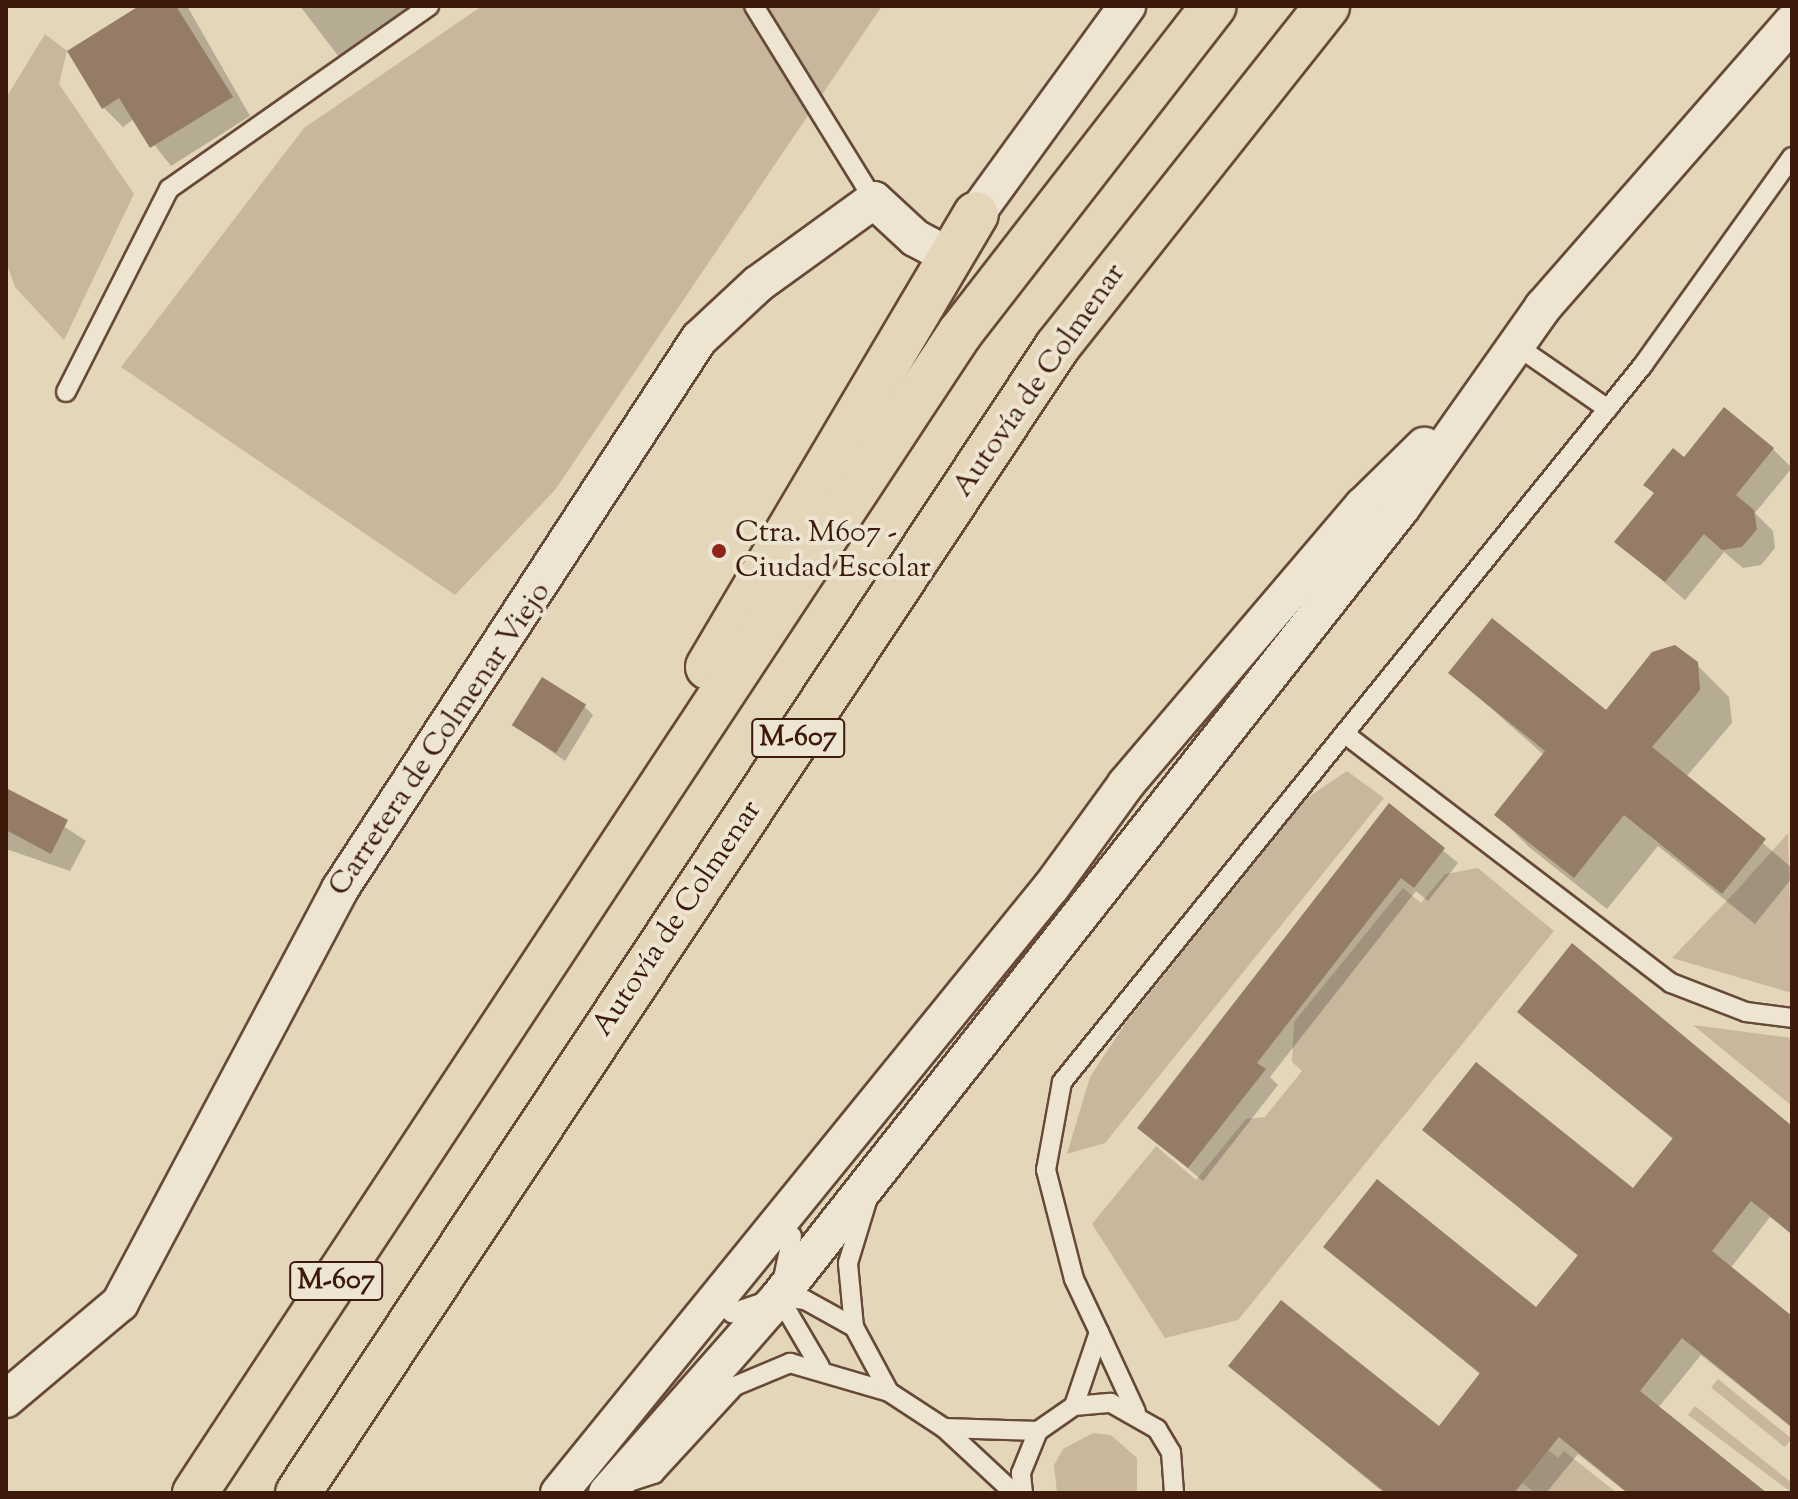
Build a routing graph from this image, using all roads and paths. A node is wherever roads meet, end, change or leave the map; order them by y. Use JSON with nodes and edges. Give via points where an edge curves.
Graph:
{"nodes":[{"id":1,"x":429,"y":6,"type":"edge"},
{"id":2,"x":754,"y":6,"type":"edge"},
{"id":3,"x":1127,"y":6,"type":"edge"},
{"id":4,"x":1214,"y":6,"type":"edge"},
{"id":5,"x":1327,"y":6,"type":"edge"},
{"id":6,"x":1792,"y":23,"type":"edge"},
{"id":7,"x":1792,"y":157,"type":"edge"},
{"id":8,"x":874,"y":200,"type":"junction"},
{"id":9,"x":976,"y":214,"type":"joint"},
{"id":10,"x":951,"y":257,"type":"junction"},
{"id":11,"x":1514,"y":344,"type":"junction"},
{"id":12,"x":66,"y":392,"type":"dead end"},
{"id":13,"x":1471,"y":400,"type":"junction"},
{"id":14,"x":1608,"y":409,"type":"junction"},
{"id":15,"x":1349,"y":737,"type":"junction"},
{"id":16,"x":1052,"y":886,"type":"junction"},
{"id":17,"x":1792,"y":1018,"type":"edge"},
{"id":18,"x":477,"y":1070,"type":"junction"},
{"id":19,"x":876,"y":1174,"type":"junction"},
{"id":20,"x":792,"y":1236,"type":"joint"},
{"id":21,"x":779,"y":1297,"type":"junction"},
{"id":22,"x":732,"y":1313,"type":"joint"},
{"id":23,"x":854,"y":1327,"type":"junction"},
{"id":24,"x":1099,"y":1332,"type":"junction"},
{"id":25,"x":820,"y":1367,"type":"junction"},
{"id":26,"x":889,"y":1392,"type":"junction"},
{"id":27,"x":6,"y":1399,"type":"edge"},
{"id":28,"x":1074,"y":1406,"type":"junction"},
{"id":29,"x":1136,"y":1412,"type":"junction"},
{"id":30,"x":944,"y":1428,"type":"junction"},
{"id":31,"x":1038,"y":1431,"type":"junction"},
{"id":32,"x":600,"y":1491,"type":"edge"},
{"id":33,"x":1176,"y":1491,"type":"edge"},
{"id":34,"x":195,"y":1493,"type":"edge"},
{"id":35,"x":298,"y":1493,"type":"edge"},
{"id":36,"x":559,"y":1493,"type":"edge"},
{"id":37,"x":1014,"y":1493,"type":"edge"},
{"id":38,"x":1023,"y":1493,"type":"edge"}],
"edges":[{"from":1,"to":12,"type":"lane","via":[[169,189]]},
{"from":2,"to":8,"type":"lane"},
{"from":3,"to":9,"type":"street"},
{"from":4,"to":18,"type":"highway","number":"M-607","via":[[960,333]]},
{"from":5,"to":35,"type":"highway","name":"Autovía de Colmenar","number":"M-607","via":[[1057,347]]},
{"from":6,"to":11,"type":"street"},
{"from":7,"to":14,"type":"lane"},
{"from":8,"to":10,"type":"street","via":[[915,238]]},
{"from":8,"to":27,"type":"street","name":"Carretera de Colmenar Viejo","via":[[758,284],[699,339],[340,889],[120,1303]]},
{"from":9,"to":10,"type":"highway"},
{"from":10,"to":18,"type":"highway"},
{"from":11,"to":13,"type":"street"},
{"from":11,"to":14,"type":"lane"},
{"from":13,"to":16,"type":"street","via":[[1363,506],[1126,784]]},
{"from":13,"to":19,"type":"street","via":[[1402,507]]},
{"from":14,"to":15,"type":"lane"},
{"from":15,"to":17,"type":"lane","via":[[1671,983],[1746,1012]]},
{"from":15,"to":24,"type":"lane","via":[[1062,1082],[1046,1170],[1074,1279]]},
{"from":16,"to":20,"type":"street","via":[[1013,968]]},
{"from":16,"to":36,"type":"street"},
{"from":18,"to":34,"type":"highway","number":"M-607"},
{"from":19,"to":21,"type":"street"},
{"from":19,"to":23,"type":"lane","via":[[848,1263]]},
{"from":20,"to":21,"type":"lane"},
{"from":21,"to":22,"type":"lane"},
{"from":21,"to":23,"type":"lane","via":[[805,1300]]},
{"from":21,"to":25,"type":"lane"},
{"from":21,"to":32,"type":"street"},
{"from":22,"to":32,"type":"street"},
{"from":23,"to":26,"type":"lane"},
{"from":24,"to":28,"type":"lane"},
{"from":24,"to":29,"type":"lane"},
{"from":25,"to":26,"type":"lane"},
{"from":25,"to":32,"type":"lane","via":[[790,1363],[735,1386],[654,1474]]},
{"from":26,"to":30,"type":"lane"},
{"from":28,"to":29,"type":"lane","via":[[1111,1403]]},
{"from":28,"to":31,"type":"lane"},
{"from":29,"to":33,"type":"lane","via":[[1171,1452]]},
{"from":30,"to":31,"type":"lane"},
{"from":30,"to":37,"type":"lane"},
{"from":31,"to":38,"type":"lane","via":[[1021,1473]]}]}
